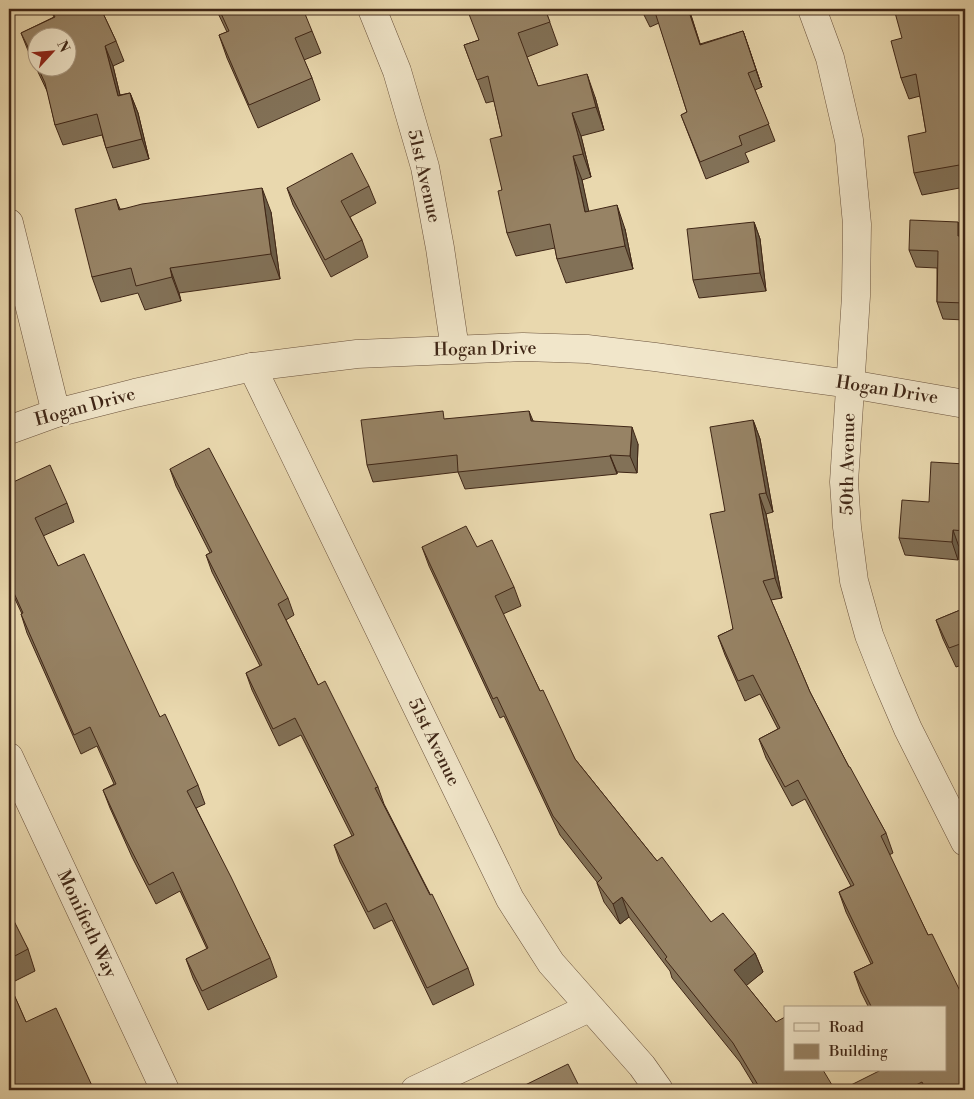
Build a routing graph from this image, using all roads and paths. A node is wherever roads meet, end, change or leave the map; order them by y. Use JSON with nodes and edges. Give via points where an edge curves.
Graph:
{"nodes":[{"id":1,"x":372,"y":9,"type":"edge"},
{"id":2,"x":812,"y":9,"type":"edge"},
{"id":3,"x":9,"y":224,"type":"edge"},
{"id":4,"x":455,"y":349,"type":"junction"},
{"id":5,"x":252,"y":367,"type":"junction"},
{"id":6,"x":850,"y":384,"type":"junction"},
{"id":7,"x":965,"y":404,"type":"edge"},
{"id":8,"x":56,"y":413,"type":"junction"},
{"id":9,"x":9,"y":430,"type":"edge"},
{"id":10,"x":9,"y":757,"type":"edge"},
{"id":11,"x":965,"y":842,"type":"edge"},
{"id":12,"x":589,"y":1008,"type":"junction"},
{"id":13,"x":165,"y":1090,"type":"edge"},
{"id":14,"x":415,"y":1090,"type":"edge"},
{"id":15,"x":658,"y":1090,"type":"edge"}],
"edges":[{"from":1,"to":4,"type":"street","name":"51st Avenue","via":[[397,72],[425,167]]},
{"from":2,"to":6,"type":"street","name":"50th Avenue","via":[[830,58],[850,150],[857,224]]},
{"from":3,"to":8,"type":"street"},
{"from":4,"to":5,"type":"street","name":"Hogan Drive","via":[[357,354]]},
{"from":4,"to":6,"type":"street","name":"Hogan Drive","via":[[588,349]]},
{"from":5,"to":8,"type":"street","name":"Hogan Drive"},
{"from":5,"to":12,"type":"street","name":"51st Avenue","via":[[510,899],[551,964]]},
{"from":6,"to":7,"type":"street","name":"Hogan Drive"},
{"from":6,"to":11,"type":"street","name":"50th Avenue","via":[[844,482],[854,581],[869,635],[886,678]]},
{"from":8,"to":9,"type":"street","name":"Hogan Drive"},
{"from":10,"to":13,"type":"street","name":"Monifieth Way"},
{"from":12,"to":14,"type":"street"},
{"from":12,"to":15,"type":"street","name":"51st Avenue","via":[[642,1066]]}]}
